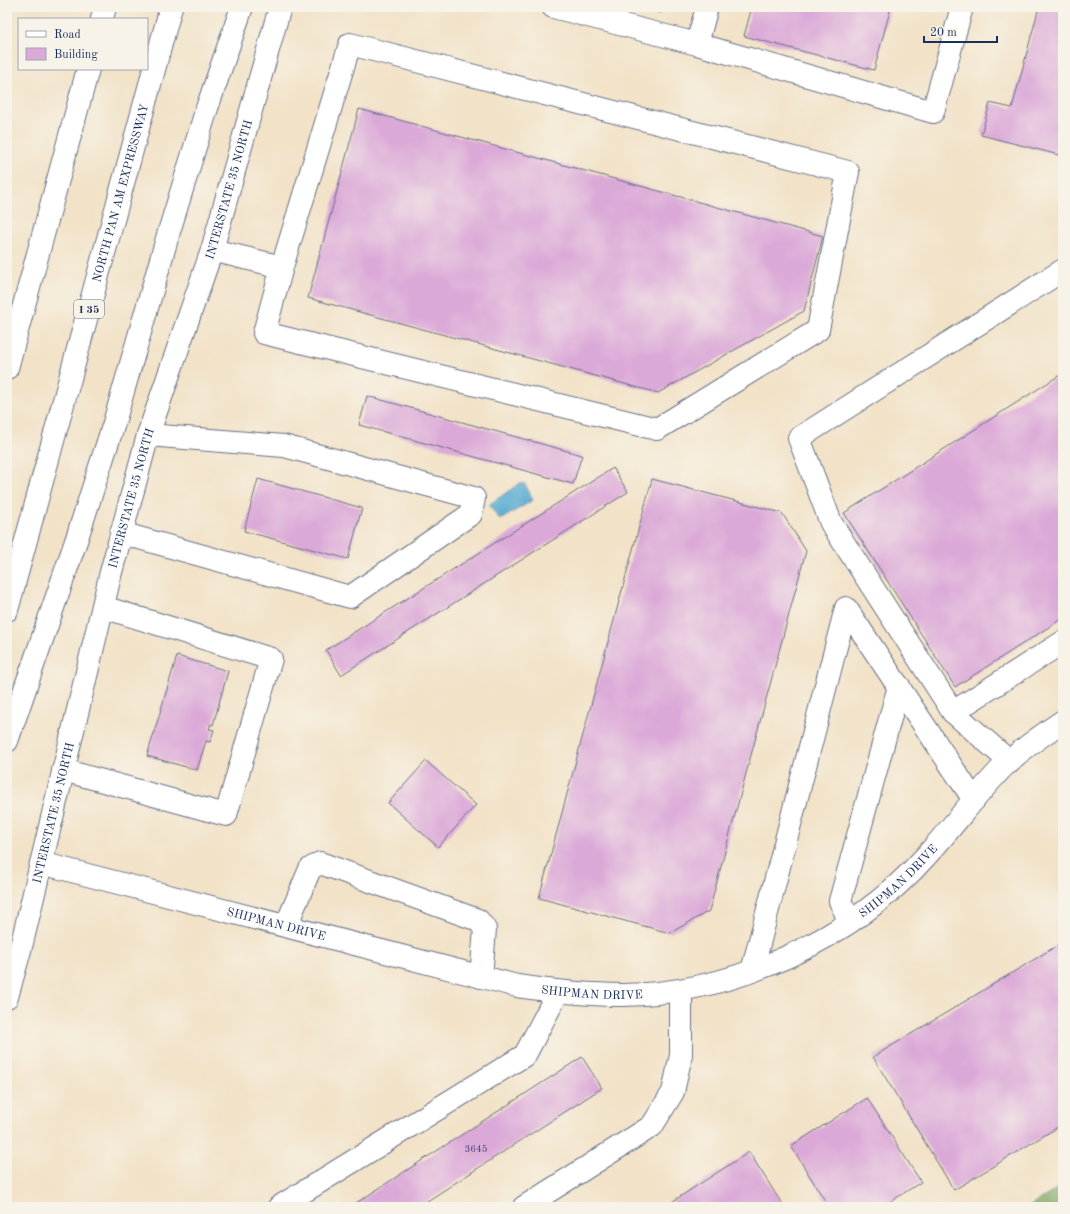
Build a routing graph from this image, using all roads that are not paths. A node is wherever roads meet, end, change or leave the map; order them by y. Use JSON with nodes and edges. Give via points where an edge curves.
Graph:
{"nodes":[{"id":1,"x":105,"y":7,"type":"edge"},
{"id":2,"x":171,"y":7,"type":"edge"},
{"id":3,"x":242,"y":7,"type":"edge"},
{"id":4,"x":280,"y":7,"type":"edge"},
{"id":5,"x":553,"y":7,"type":"edge"},
{"id":6,"x":707,"y":7,"type":"edge"},
{"id":7,"x":962,"y":7,"type":"edge"},
{"id":8,"x":102,"y":18,"type":"edge"},
{"id":9,"x":697,"y":44,"type":"junction"},
{"id":10,"x":88,"y":70,"type":"edge"},
{"id":11,"x":212,"y":250,"type":"junction"},
{"id":12,"x":282,"y":267,"type":"junction"},
{"id":13,"x":1063,"y":270,"type":"edge"},
{"id":14,"x":7,"y":368,"type":"edge"},
{"id":15,"x":148,"y":435,"type":"junction"},
{"id":16,"x":121,"y":534,"type":"junction"},
{"id":17,"x":103,"y":606,"type":"junction"},
{"id":18,"x":7,"y":610,"type":"edge"},
{"id":19,"x":1063,"y":642,"type":"edge"},
{"id":20,"x":899,"y":686,"type":"junction"},
{"id":21,"x":953,"y":712,"type":"junction"},
{"id":22,"x":1063,"y":721,"type":"edge"},
{"id":23,"x":7,"y":741,"type":"edge"},
{"id":24,"x":1010,"y":762,"type":"junction"},
{"id":25,"x":63,"y":770,"type":"junction"},
{"id":26,"x":974,"y":800,"type":"junction"},
{"id":27,"x":41,"y":863,"type":"junction"},
{"id":28,"x":850,"y":922,"type":"junction"},
{"id":29,"x":286,"y":926,"type":"junction"},
{"id":30,"x":752,"y":971,"type":"junction"},
{"id":31,"x":481,"y":977,"type":"junction"},
{"id":32,"x":681,"y":990,"type":"junction"},
{"id":33,"x":558,"y":992,"type":"junction"},
{"id":34,"x":7,"y":997,"type":"edge"},
{"id":35,"x":279,"y":1207,"type":"edge"},
{"id":36,"x":524,"y":1207,"type":"edge"}],
"edges":[{"from":1,"to":8,"type":"main road"},
{"from":2,"to":18,"type":"main road","name":"NORTH PAN AM EXPRESSWAY","number":"I 35"},
{"from":3,"to":23,"type":"main road","via":[[207,108],[78,538]]},
{"from":4,"to":11,"type":"main road","name":"INTERSTATE 35 NORTH"},
{"from":5,"to":9,"type":"main road"},
{"from":6,"to":9,"type":"main road"},
{"from":7,"to":9,"type":"main road","via":[[933,112]]},
{"from":10,"to":14,"type":"main road"},
{"from":11,"to":12,"type":"main road"},
{"from":11,"to":15,"type":"main road","name":"INTERSTATE 35 NORTH"},
{"from":12,"to":12,"type":"main road","via":[[264,332],[657,429],[818,330],[848,172],[350,44]]},
{"from":13,"to":21,"type":"main road","via":[[798,438],[831,523]]},
{"from":15,"to":16,"type":"main road","name":"INTERSTATE 35 NORTH"},
{"from":15,"to":16,"type":"main road","via":[[284,446],[474,498],[471,514],[350,597]]},
{"from":16,"to":17,"type":"main road","name":"INTERSTATE 35 NORTH"},
{"from":17,"to":25,"type":"main road","name":"INTERSTATE 35 NORTH"},
{"from":17,"to":25,"type":"main road","via":[[271,659],[226,815]]},
{"from":19,"to":21,"type":"main road"},
{"from":20,"to":26,"type":"main road"},
{"from":20,"to":28,"type":"main road","via":[[840,901]]},
{"from":20,"to":30,"type":"main road","via":[[846,608]]},
{"from":21,"to":24,"type":"main road"},
{"from":22,"to":24,"type":"main road","name":"SHIPMAN DRIVE","via":[[1037,738]]},
{"from":24,"to":26,"type":"main road","name":"SHIPMAN DRIVE"},
{"from":25,"to":27,"type":"main road","name":"INTERSTATE 35 NORTH"},
{"from":26,"to":28,"type":"main road","name":"SHIPMAN DRIVE","via":[[926,857],[896,887]]},
{"from":27,"to":29,"type":"main road","name":"SHIPMAN DRIVE"},
{"from":27,"to":34,"type":"main road","name":"INTERSTATE 35 NORTH"},
{"from":28,"to":30,"type":"main road","name":"SHIPMAN DRIVE","via":[[822,940]]},
{"from":29,"to":31,"type":"main road","name":"SHIPMAN DRIVE"},
{"from":29,"to":31,"type":"main road","via":[[310,869],[320,863],[478,920],[485,929]]},
{"from":30,"to":32,"type":"main road","name":"SHIPMAN DRIVE","via":[[715,983]]},
{"from":31,"to":33,"type":"main road","name":"SHIPMAN DRIVE"},
{"from":32,"to":33,"type":"main road","name":"SHIPMAN DRIVE","via":[[623,995]]},
{"from":32,"to":36,"type":"main road","via":[[681,1055],[673,1092],[652,1126]]},
{"from":33,"to":35,"type":"main road","via":[[525,1055]]}]}
